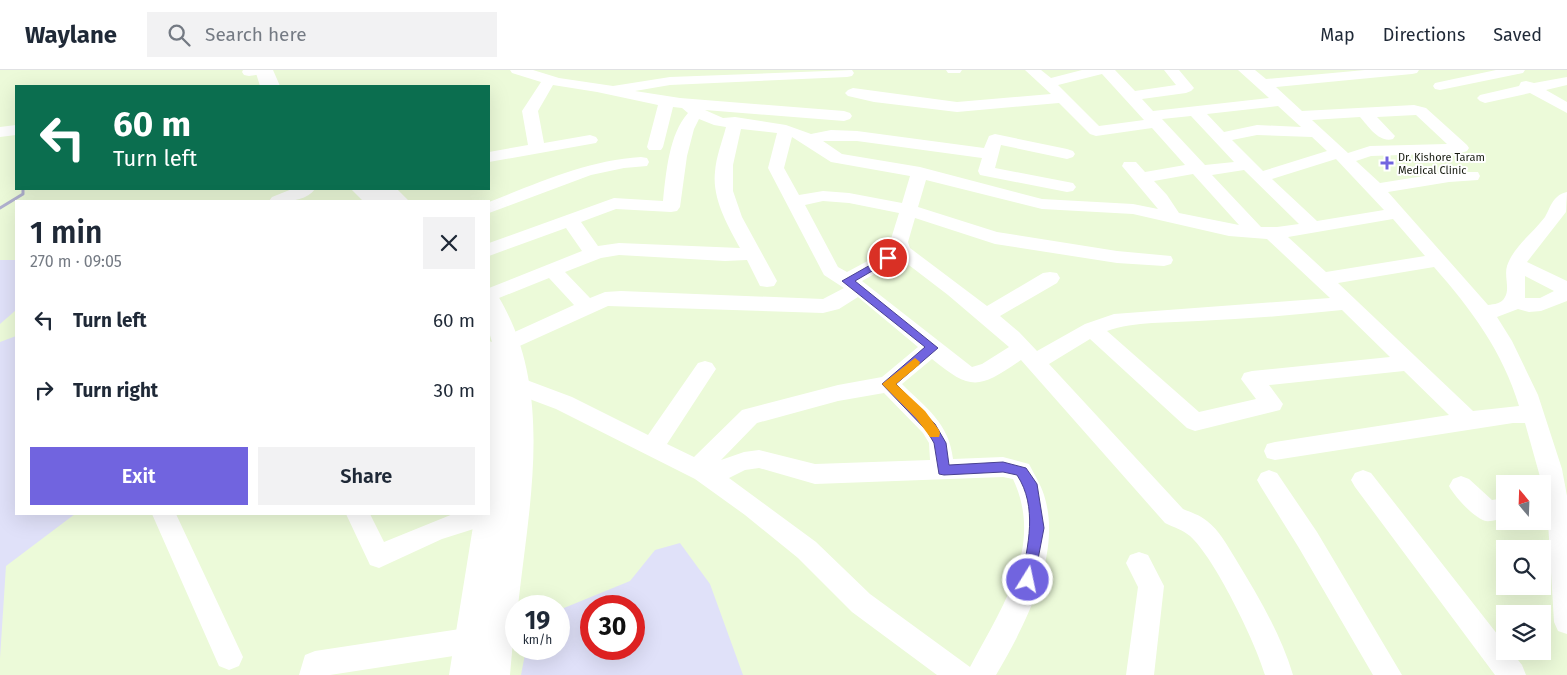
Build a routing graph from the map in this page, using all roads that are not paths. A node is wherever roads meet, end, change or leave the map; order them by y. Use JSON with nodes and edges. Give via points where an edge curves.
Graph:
{"nodes":[{"id":1,"x":517,"y":70,"type":"edge"},
{"id":2,"x":1032,"y":70,"type":"edge"},
{"id":3,"x":1099,"y":70,"type":"edge"},
{"id":4,"x":1107,"y":70,"type":"edge"},
{"id":5,"x":1171,"y":70,"type":"edge"},
{"id":6,"x":1245,"y":70,"type":"edge"},
{"id":7,"x":1412,"y":70,"type":"edge"},
{"id":8,"x":1507,"y":71,"type":"edge"},
{"id":9,"x":847,"y":72,"type":"edge"},
{"id":10,"x":258,"y":73,"type":"edge"},
{"id":11,"x":549,"y":80,"type":"junction"},
{"id":12,"x":1567,"y":81,"type":"edge"},
{"id":13,"x":1048,"y":83,"type":"junction"},
{"id":14,"x":1263,"y":84,"type":"junction"},
{"id":15,"x":269,"y":85,"type":"edge"},
{"id":16,"x":1440,"y":86,"type":"dead end"},
{"id":17,"x":1532,"y":88,"type":"junction"},
{"id":18,"x":611,"y":90,"type":"junction"},
{"id":19,"x":854,"y":93,"type":"junction"},
{"id":20,"x":1132,"y":96,"type":"junction"},
{"id":21,"x":1063,"y":98,"type":"junction"},
{"id":22,"x":1485,"y":98,"type":"dead end"},
{"id":23,"x":667,"y":101,"type":"junction"},
{"id":24,"x":1282,"y":101,"type":"junction"},
{"id":25,"x":692,"y":108,"type":"junction"},
{"id":26,"x":1567,"y":108,"type":"edge"},
{"id":27,"x":1194,"y":111,"type":"junction"},
{"id":28,"x":1364,"y":113,"type":"junction"},
{"id":29,"x":844,"y":116,"type":"junction"},
{"id":30,"x":1298,"y":116,"type":"junction"},
{"id":31,"x":1154,"y":119,"type":"junction"},
{"id":32,"x":734,"y":122,"type":"junction"},
{"id":33,"x":15,"y":130,"type":"edge"},
{"id":34,"x":786,"y":130,"type":"junction"},
{"id":35,"x":0,"y":132,"type":"edge"},
{"id":36,"x":1317,"y":132,"type":"junction"},
{"id":37,"x":831,"y":134,"type":"junction"},
{"id":38,"x":1387,"y":136,"type":"dead end"},
{"id":39,"x":1220,"y":138,"type":"junction"},
{"id":40,"x":809,"y":139,"type":"junction"},
{"id":41,"x":590,"y":140,"type":"dead end"},
{"id":42,"x":655,"y":148,"type":"dead end"},
{"id":43,"x":537,"y":149,"type":"junction"},
{"id":44,"x":992,"y":154,"type":"junction"},
{"id":45,"x":1067,"y":154,"type":"dead end"},
{"id":46,"x":1341,"y":156,"type":"junction"},
{"id":47,"x":490,"y":157,"type":"edge"},
{"id":48,"x":641,"y":162,"type":"dead end"},
{"id":49,"x":1247,"y":165,"type":"junction"},
{"id":50,"x":1200,"y":170,"type":"junction"},
{"id":51,"x":920,"y":172,"type":"junction"},
{"id":52,"x":1472,"y":176,"type":"dead end"},
{"id":53,"x":1260,"y":177,"type":"junction"},
{"id":54,"x":1067,"y":188,"type":"dead end"},
{"id":55,"x":1375,"y":189,"type":"junction"},
{"id":56,"x":304,"y":190,"type":"edge"},
{"id":57,"x":363,"y":190,"type":"edge"},
{"id":58,"x":385,"y":190,"type":"edge"},
{"id":59,"x":1566,"y":199,"type":"edge"},
{"id":60,"x":280,"y":200,"type":"edge"},
{"id":61,"x":375,"y":200,"type":"edge"},
{"id":62,"x":397,"y":200,"type":"edge"},
{"id":63,"x":793,"y":202,"type":"junction"},
{"id":64,"x":490,"y":208,"type":"edge"},
{"id":65,"x":910,"y":210,"type":"junction"},
{"id":66,"x":1397,"y":213,"type":"junction"},
{"id":67,"x":1172,"y":217,"type":"junction"},
{"id":68,"x":570,"y":220,"type":"junction"},
{"id":69,"x":1313,"y":227,"type":"junction"},
{"id":70,"x":1264,"y":233,"type":"junction"},
{"id":71,"x":490,"y":250,"type":"edge"},
{"id":72,"x":902,"y":250,"type":"junction"},
{"id":73,"x":593,"y":254,"type":"junction"},
{"id":74,"x":754,"y":254,"type":"junction"},
{"id":75,"x":1164,"y":260,"type":"dead end"},
{"id":76,"x":1438,"y":260,"type":"junction"},
{"id":77,"x":1516,"y":265,"type":"junction"},
{"id":78,"x":553,"y":271,"type":"junction"},
{"id":79,"x":1050,"y":278,"type":"dead end"},
{"id":80,"x":1323,"y":279,"type":"junction"},
{"id":81,"x":767,"y":281,"type":"dead end"},
{"id":82,"x":853,"y":285,"type":"junction"},
{"id":83,"x":1567,"y":291,"type":"edge"},
{"id":84,"x":490,"y":295,"type":"edge"},
{"id":85,"x":1514,"y":301,"type":"junction"},
{"id":86,"x":1347,"y":303,"type":"junction"},
{"id":87,"x":587,"y":307,"type":"junction"},
{"id":88,"x":1483,"y":312,"type":"junction"},
{"id":89,"x":490,"y":314,"type":"edge"},
{"id":90,"x":986,"y":315,"type":"junction"},
{"id":91,"x":1092,"y":329,"type":"junction"},
{"id":92,"x":932,"y":348,"type":"junction"},
{"id":93,"x":493,"y":351,"type":"edge"},
{"id":94,"x":1028,"y":356,"type":"junction"},
{"id":95,"x":1410,"y":363,"type":"junction"},
{"id":96,"x":705,"y":370,"type":"dead end"},
{"id":97,"x":888,"y":384,"type":"junction"},
{"id":98,"x":516,"y":385,"type":"junction"},
{"id":99,"x":1533,"y":415,"type":"junction"},
{"id":100,"x":1469,"y":421,"type":"junction"},
{"id":101,"x":653,"y":446,"type":"junction"},
{"id":102,"x":1275,"y":451,"type":"dead end"},
{"id":103,"x":944,"y":470,"type":"junction"},
{"id":104,"x":705,"y":474,"type":"junction"},
{"id":105,"x":1269,"y":480,"type":"dead end"},
{"id":106,"x":1363,"y":480,"type":"dead end"},
{"id":107,"x":1462,"y":486,"type":"dead end"},
{"id":108,"x":1556,"y":508,"type":"edge"},
{"id":109,"x":1496,"y":510,"type":"edge"},
{"id":110,"x":490,"y":514,"type":"edge"},
{"id":111,"x":164,"y":515,"type":"edge"},
{"id":112,"x":358,"y":515,"type":"edge"},
{"id":113,"x":486,"y":515,"type":"edge"},
{"id":114,"x":490,"y":515,"type":"edge"},
{"id":115,"x":1138,"y":563,"type":"dead end"},
{"id":116,"x":1567,"y":622,"type":"edge"},
{"id":117,"x":472,"y":640,"type":"junction"},
{"id":118,"x":229,"y":657,"type":"dead end"},
{"id":119,"x":313,"y":675,"type":"edge"},
{"id":120,"x":468,"y":675,"type":"edge"},
{"id":121,"x":492,"y":675,"type":"edge"},
{"id":122,"x":960,"y":675,"type":"edge"},
{"id":123,"x":981,"y":675,"type":"edge"},
{"id":124,"x":1140,"y":675,"type":"edge"},
{"id":125,"x":1279,"y":675,"type":"edge"},
{"id":126,"x":1388,"y":675,"type":"edge"},
{"id":127,"x":1512,"y":675,"type":"edge"}],
"edges":[{"from":1,"to":11,"type":"street"},
{"from":2,"to":13,"type":"street"},
{"from":3,"to":13,"type":"street"},
{"from":4,"to":20,"type":"street"},
{"from":5,"to":20,"type":"street","via":[[1186,88]]},
{"from":6,"to":14,"type":"street"},
{"from":7,"to":14,"type":"street"},
{"from":8,"to":16,"type":"street"},
{"from":8,"to":17,"type":"street"},
{"from":9,"to":18,"type":"street","via":[[670,81]]},
{"from":9,"to":19,"type":"street"},
{"from":10,"to":15,"type":"highway"},
{"from":11,"to":18,"type":"street"},
{"from":11,"to":43,"type":"street","via":[[530,111]]},
{"from":12,"to":17,"type":"street"},
{"from":13,"to":21,"type":"street"},
{"from":14,"to":24,"type":"street"},
{"from":17,"to":22,"type":"street"},
{"from":17,"to":26,"type":"street"},
{"from":18,"to":23,"type":"street"},
{"from":19,"to":21,"type":"street","via":[[957,107]]},
{"from":19,"to":29,"type":"street"},
{"from":20,"to":31,"type":"street"},
{"from":21,"to":31,"type":"street","via":[[1096,131]]},
{"from":23,"to":25,"type":"street"},
{"from":23,"to":42,"type":"street"},
{"from":24,"to":27,"type":"street"},
{"from":24,"to":30,"type":"street"},
{"from":25,"to":29,"type":"street"},
{"from":25,"to":32,"type":"street","via":[[720,122]]},
{"from":25,"to":68,"type":"street","via":[[674,175],[671,207],[614,203]]},
{"from":27,"to":31,"type":"street"},
{"from":27,"to":39,"type":"street"},
{"from":28,"to":30,"type":"street"},
{"from":28,"to":38,"type":"street"},
{"from":28,"to":46,"type":"street","via":[[1421,111],[1461,148],[1370,151]]},
{"from":29,"to":37,"type":"street"},
{"from":30,"to":36,"type":"street"},
{"from":31,"to":50,"type":"street"},
{"from":32,"to":34,"type":"street"},
{"from":32,"to":74,"type":"street","via":[[723,189]]},
{"from":33,"to":35,"type":"street"},
{"from":34,"to":40,"type":"street"},
{"from":34,"to":63,"type":"street","via":[[776,168]]},
{"from":36,"to":39,"type":"street","via":[[1257,130]]},
{"from":36,"to":46,"type":"street"},
{"from":37,"to":40,"type":"street"},
{"from":37,"to":44,"type":"street"},
{"from":39,"to":49,"type":"street"},
{"from":40,"to":51,"type":"street","via":[[836,158]]},
{"from":41,"to":43,"type":"street"},
{"from":43,"to":47,"type":"street"},
{"from":44,"to":45,"type":"street","via":[[994,139]]},
{"from":44,"to":54,"type":"street","via":[[986,171]]},
{"from":46,"to":53,"type":"street"},
{"from":46,"to":55,"type":"street"},
{"from":48,"to":64,"type":"street","via":[[599,169]]},
{"from":49,"to":50,"type":"street"},
{"from":49,"to":53,"type":"street"},
{"from":50,"to":67,"type":"street","via":[[1135,172],[1161,199]]},
{"from":50,"to":70,"type":"street"},
{"from":51,"to":65,"type":"street"},
{"from":51,"to":67,"type":"street","via":[[1042,204],[1134,209]]},
{"from":52,"to":55,"type":"street"},
{"from":53,"to":69,"type":"street"},
{"from":55,"to":66,"type":"street"},
{"from":56,"to":60,"type":"street"},
{"from":57,"to":61,"type":"highway"},
{"from":58,"to":62,"type":"highway"},
{"from":59,"to":77,"type":"street","via":[[1558,205],[1556,214],[1523,252]]},
{"from":63,"to":65,"type":"street","via":[[823,196]]},
{"from":63,"to":82,"type":"street","via":[[832,271]]},
{"from":65,"to":72,"type":"street","via":[[899,242]]},
{"from":65,"to":75,"type":"street","via":[[995,238],[1117,257]]},
{"from":66,"to":69,"type":"street"},
{"from":66,"to":76,"type":"street"},
{"from":67,"to":70,"type":"street","via":[[1229,230]]},
{"from":68,"to":71,"type":"street"},
{"from":68,"to":73,"type":"street"},
{"from":69,"to":70,"type":"street"},
{"from":70,"to":80,"type":"street"},
{"from":72,"to":82,"type":"street"},
{"from":72,"to":90,"type":"street"},
{"from":73,"to":74,"type":"street","via":[[619,249]]},
{"from":73,"to":78,"type":"street"},
{"from":74,"to":81,"type":"street"},
{"from":76,"to":80,"type":"street"},
{"from":76,"to":88,"type":"street"},
{"from":77,"to":83,"type":"street"},
{"from":77,"to":85,"type":"street"},
{"from":78,"to":84,"type":"street"},
{"from":78,"to":87,"type":"street"},
{"from":79,"to":90,"type":"street"},
{"from":80,"to":86,"type":"street"},
{"from":82,"to":87,"type":"street","via":[[832,304],[823,306],[621,298],[605,299]]},
{"from":82,"to":92,"type":"street"},
{"from":83,"to":85,"type":"street","via":[[1541,306],[1528,307]]},
{"from":85,"to":88,"type":"street","via":[[1498,311]]},
{"from":86,"to":91,"type":"street","via":[[1152,317],[1114,322]]},
{"from":86,"to":95,"type":"street"},
{"from":87,"to":93,"type":"street"},
{"from":88,"to":99,"type":"street","via":[[1502,340]]},
{"from":89,"to":93,"type":"highway"},
{"from":90,"to":94,"type":"street"},
{"from":91,"to":94,"type":"street"},
{"from":91,"to":95,"type":"street","via":[[1196,422],[1272,404],[1252,379]]},
{"from":92,"to":94,"type":"street","via":[[969,375]]},
{"from":92,"to":97,"type":"street"},
{"from":93,"to":98,"type":"highway"},
{"from":93,"to":110,"type":"highway","via":[[498,420]]},
{"from":94,"to":125,"type":"street","via":[[1174,516],[1199,528],[1213,545],[1267,641]]},
{"from":95,"to":100,"type":"street"},
{"from":96,"to":101,"type":"street"},
{"from":97,"to":103,"type":"street","via":[[931,428],[940,443]]},
{"from":97,"to":104,"type":"street","via":[[838,393],[750,416]]},
{"from":98,"to":101,"type":"street","via":[[564,403]]},
{"from":98,"to":121,"type":"highway","via":[[520,455]]},
{"from":99,"to":100,"type":"street","via":[[1513,414]]},
{"from":99,"to":108,"type":"street","via":[[1550,468]]},
{"from":100,"to":102,"type":"street"},
{"from":101,"to":104,"type":"street"},
{"from":103,"to":104,"type":"street","via":[[815,474],[759,460],[744,461]]},
{"from":103,"to":123,"type":"street","via":[[1003,467],[1021,471],[1030,484],[1038,528],[1028,580],[1004,638]]},
{"from":104,"to":122,"type":"street","via":[[807,550],[861,603]]},
{"from":105,"to":126,"type":"street"},
{"from":106,"to":127,"type":"street"},
{"from":107,"to":109,"type":"street","via":[[1487,511]]},
{"from":108,"to":116,"type":"street","via":[[1560,522]]},
{"from":111,"to":118,"type":"street"},
{"from":112,"to":113,"type":"street","via":[[379,557],[425,534]]},
{"from":114,"to":117,"type":"highway"},
{"from":115,"to":124,"type":"street","via":[[1151,586]]},
{"from":117,"to":119,"type":"street","via":[[315,664]]},
{"from":117,"to":120,"type":"highway"}]}
